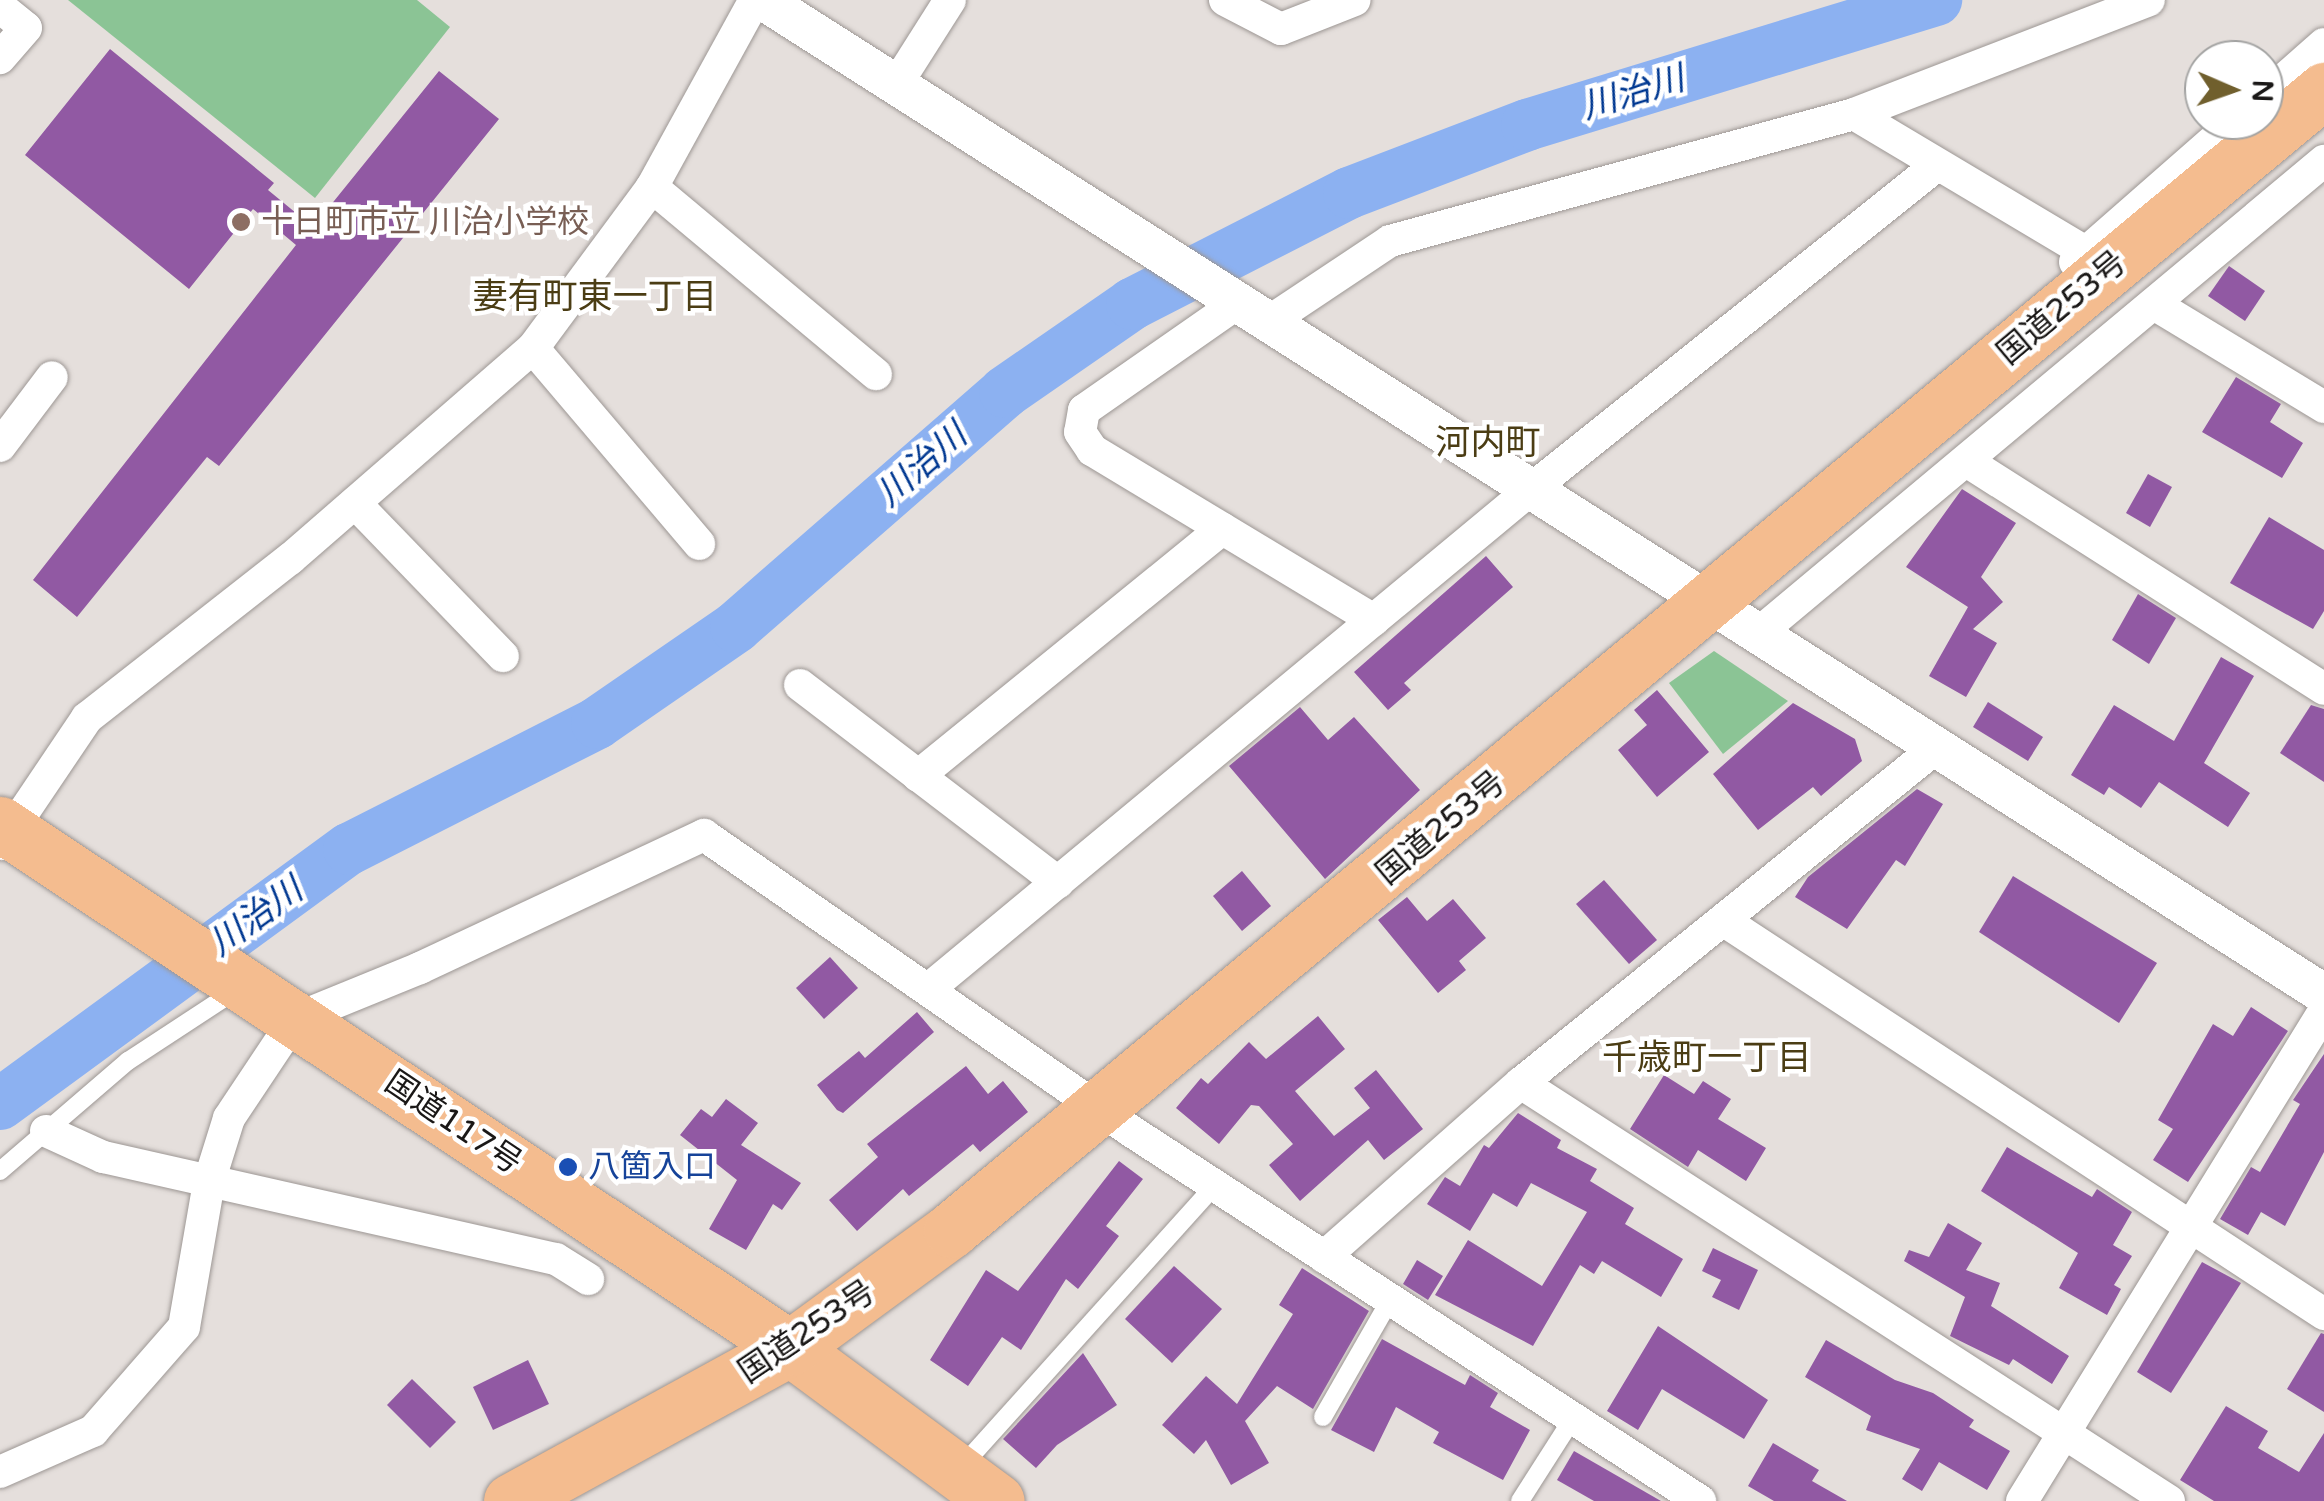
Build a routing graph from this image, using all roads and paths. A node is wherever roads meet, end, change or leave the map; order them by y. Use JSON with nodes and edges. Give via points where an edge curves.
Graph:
{"nodes":[{"id":1,"x":755,"y":0,"type":"edge"},
{"id":2,"x":764,"y":0,"type":"edge"},
{"id":3,"x":950,"y":0,"type":"edge"},
{"id":4,"x":1224,"y":0,"type":"edge"},
{"id":5,"x":1355,"y":0,"type":"edge"},
{"id":6,"x":2149,"y":0,"type":"edge"},
{"id":7,"x":0,"y":7,"type":"edge"},
{"id":8,"x":2324,"y":44,"type":"edge"},
{"id":9,"x":0,"y":58,"type":"edge"},
{"id":10,"x":2284,"y":79,"type":"edge"},
{"id":11,"x":898,"y":82,"type":"junction"},
{"id":12,"x":2324,"y":90,"type":"edge"},
{"id":13,"x":1854,"y":114,"type":"junction"},
{"id":14,"x":2218,"y":140,"type":"edge"},
{"id":15,"x":2324,"y":162,"type":"edge"},
{"id":16,"x":1936,"y":166,"type":"junction"},
{"id":17,"x":652,"y":187,"type":"junction"},
{"id":18,"x":2098,"y":260,"type":"junction"},
{"id":19,"x":2154,"y":304,"type":"junction"},
{"id":20,"x":1246,"y":306,"type":"junction"},
{"id":21,"x":534,"y":348,"type":"junction"},
{"id":22,"x":876,"y":374,"type":"dead end"},
{"id":23,"x":52,"y":377,"type":"dead end"},
{"id":24,"x":2324,"y":407,"type":"edge"},
{"id":25,"x":0,"y":446,"type":"edge"},
{"id":26,"x":1968,"y":462,"type":"junction"},
{"id":27,"x":1530,"y":490,"type":"junction"},
{"id":28,"x":355,"y":502,"type":"junction"},
{"id":29,"x":1222,"y":529,"type":"junction"},
{"id":30,"x":700,"y":544,"type":"dead end"},
{"id":31,"x":1700,"y":596,"type":"junction"},
{"id":32,"x":1374,"y":620,"type":"junction"},
{"id":33,"x":1760,"y":632,"type":"junction"},
{"id":34,"x":503,"y":656,"type":"dead end"},
{"id":35,"x":800,"y":685,"type":"dead end"},
{"id":36,"x":2324,"y":689,"type":"edge"},
{"id":37,"x":1937,"y":747,"type":"junction"},
{"id":38,"x":918,"y":776,"type":"junction"},
{"id":39,"x":4,"y":834,"type":"edge"},
{"id":40,"x":1058,"y":882,"type":"junction"},
{"id":41,"x":1723,"y":920,"type":"junction"},
{"id":42,"x":246,"y":984,"type":"junction"},
{"id":43,"x":932,"y":987,"type":"junction"},
{"id":44,"x":2324,"y":994,"type":"edge"},
{"id":45,"x":2324,"y":1011,"type":"edge"},
{"id":46,"x":296,"y":1019,"type":"junction"},
{"id":47,"x":1521,"y":1083,"type":"junction"},
{"id":48,"x":1102,"y":1110,"type":"junction"},
{"id":49,"x":46,"y":1130,"type":"junction"},
{"id":50,"x":0,"y":1170,"type":"edge"},
{"id":51,"x":209,"y":1182,"type":"junction"},
{"id":52,"x":1215,"y":1184,"type":"junction"},
{"id":53,"x":2189,"y":1231,"type":"junction"},
{"id":54,"x":1324,"y":1257,"type":"junction"},
{"id":55,"x":588,"y":1279,"type":"dead end"},
{"id":56,"x":1390,"y":1300,"type":"junction"},
{"id":57,"x":2324,"y":1314,"type":"edge"},
{"id":58,"x":790,"y":1348,"type":"junction"},
{"id":59,"x":1323,"y":1417,"type":"dead end"},
{"id":60,"x":1572,"y":1418,"type":"junction"},
{"id":61,"x":2065,"y":1434,"type":"junction"},
{"id":62,"x":0,"y":1472,"type":"edge"},
{"id":63,"x":974,"y":1489,"type":"edge"},
{"id":64,"x":511,"y":1501,"type":"edge"},
{"id":65,"x":1520,"y":1501,"type":"edge"},
{"id":66,"x":1700,"y":1501,"type":"edge"},
{"id":67,"x":2022,"y":1501,"type":"edge"},
{"id":68,"x":2169,"y":1501,"type":"edge"}],
"edges":[{"from":1,"to":17,"type":"street"},
{"from":2,"to":11,"type":"street"},
{"from":3,"to":11,"type":"street"},
{"from":4,"to":5,"type":"street","via":[[1281,29]]},
{"from":6,"to":13,"type":"street"},
{"from":7,"to":9,"type":"street","via":[[26,28]]},
{"from":8,"to":10,"type":"street"},
{"from":11,"to":20,"type":"street"},
{"from":12,"to":18,"type":"highway","name":"国道253号"},
{"from":13,"to":16,"type":"street"},
{"from":13,"to":20,"type":"street","via":[[1390,241]]},
{"from":14,"to":18,"type":"street"},
{"from":15,"to":19,"type":"street"},
{"from":16,"to":18,"type":"street"},
{"from":16,"to":27,"type":"street"},
{"from":17,"to":21,"type":"street"},
{"from":17,"to":22,"type":"street"},
{"from":18,"to":31,"type":"highway","name":"国道253号"},
{"from":19,"to":24,"type":"street"},
{"from":19,"to":26,"type":"street"},
{"from":20,"to":27,"type":"street"},
{"from":20,"to":29,"type":"street","via":[[1084,410],[1080,432],[1092,450]]},
{"from":21,"to":28,"type":"street"},
{"from":21,"to":30,"type":"street"},
{"from":23,"to":25,"type":"street"},
{"from":26,"to":33,"type":"street"},
{"from":26,"to":36,"type":"street"},
{"from":27,"to":31,"type":"street"},
{"from":27,"to":32,"type":"street"},
{"from":28,"to":34,"type":"street"},
{"from":28,"to":39,"type":"street","via":[[87,718]]},
{"from":29,"to":32,"type":"street"},
{"from":29,"to":38,"type":"street"},
{"from":31,"to":33,"type":"street"},
{"from":31,"to":48,"type":"highway","name":"国道253号"},
{"from":32,"to":40,"type":"street"},
{"from":33,"to":37,"type":"street"},
{"from":35,"to":38,"type":"street"},
{"from":37,"to":41,"type":"street"},
{"from":37,"to":44,"type":"street"},
{"from":38,"to":40,"type":"street"},
{"from":39,"to":42,"type":"highway","name":"国道117号"},
{"from":40,"to":43,"type":"street"},
{"from":41,"to":47,"type":"street"},
{"from":41,"to":53,"type":"street"},
{"from":42,"to":46,"type":"highway","name":"国道117号"},
{"from":42,"to":49,"type":"lane","via":[[128,1061]]},
{"from":43,"to":46,"type":"street","via":[[704,834]]},
{"from":43,"to":48,"type":"street"},
{"from":45,"to":53,"type":"street"},
{"from":46,"to":51,"type":"street","via":[[229,1118]]},
{"from":46,"to":58,"type":"highway","name":"国道117号"},
{"from":47,"to":54,"type":"street"},
{"from":47,"to":61,"type":"street"},
{"from":48,"to":52,"type":"street"},
{"from":48,"to":58,"type":"highway","name":"国道253号"},
{"from":49,"to":50,"type":"lane"},
{"from":49,"to":51,"type":"street","via":[[103,1157]]},
{"from":51,"to":55,"type":"street","via":[[556,1259]]},
{"from":51,"to":62,"type":"street","via":[[184,1327],[164,1357],[93,1431]]},
{"from":52,"to":54,"type":"street"},
{"from":52,"to":63,"type":"lane"},
{"from":53,"to":57,"type":"street"},
{"from":53,"to":61,"type":"street"},
{"from":54,"to":56,"type":"street"},
{"from":56,"to":59,"type":"lane"},
{"from":56,"to":60,"type":"street"},
{"from":58,"to":63,"type":"highway","name":"国道117号"},
{"from":58,"to":64,"type":"highway","name":"国道253号"},
{"from":60,"to":65,"type":"lane"},
{"from":60,"to":66,"type":"street"},
{"from":61,"to":67,"type":"street"},
{"from":61,"to":68,"type":"street"}]}
